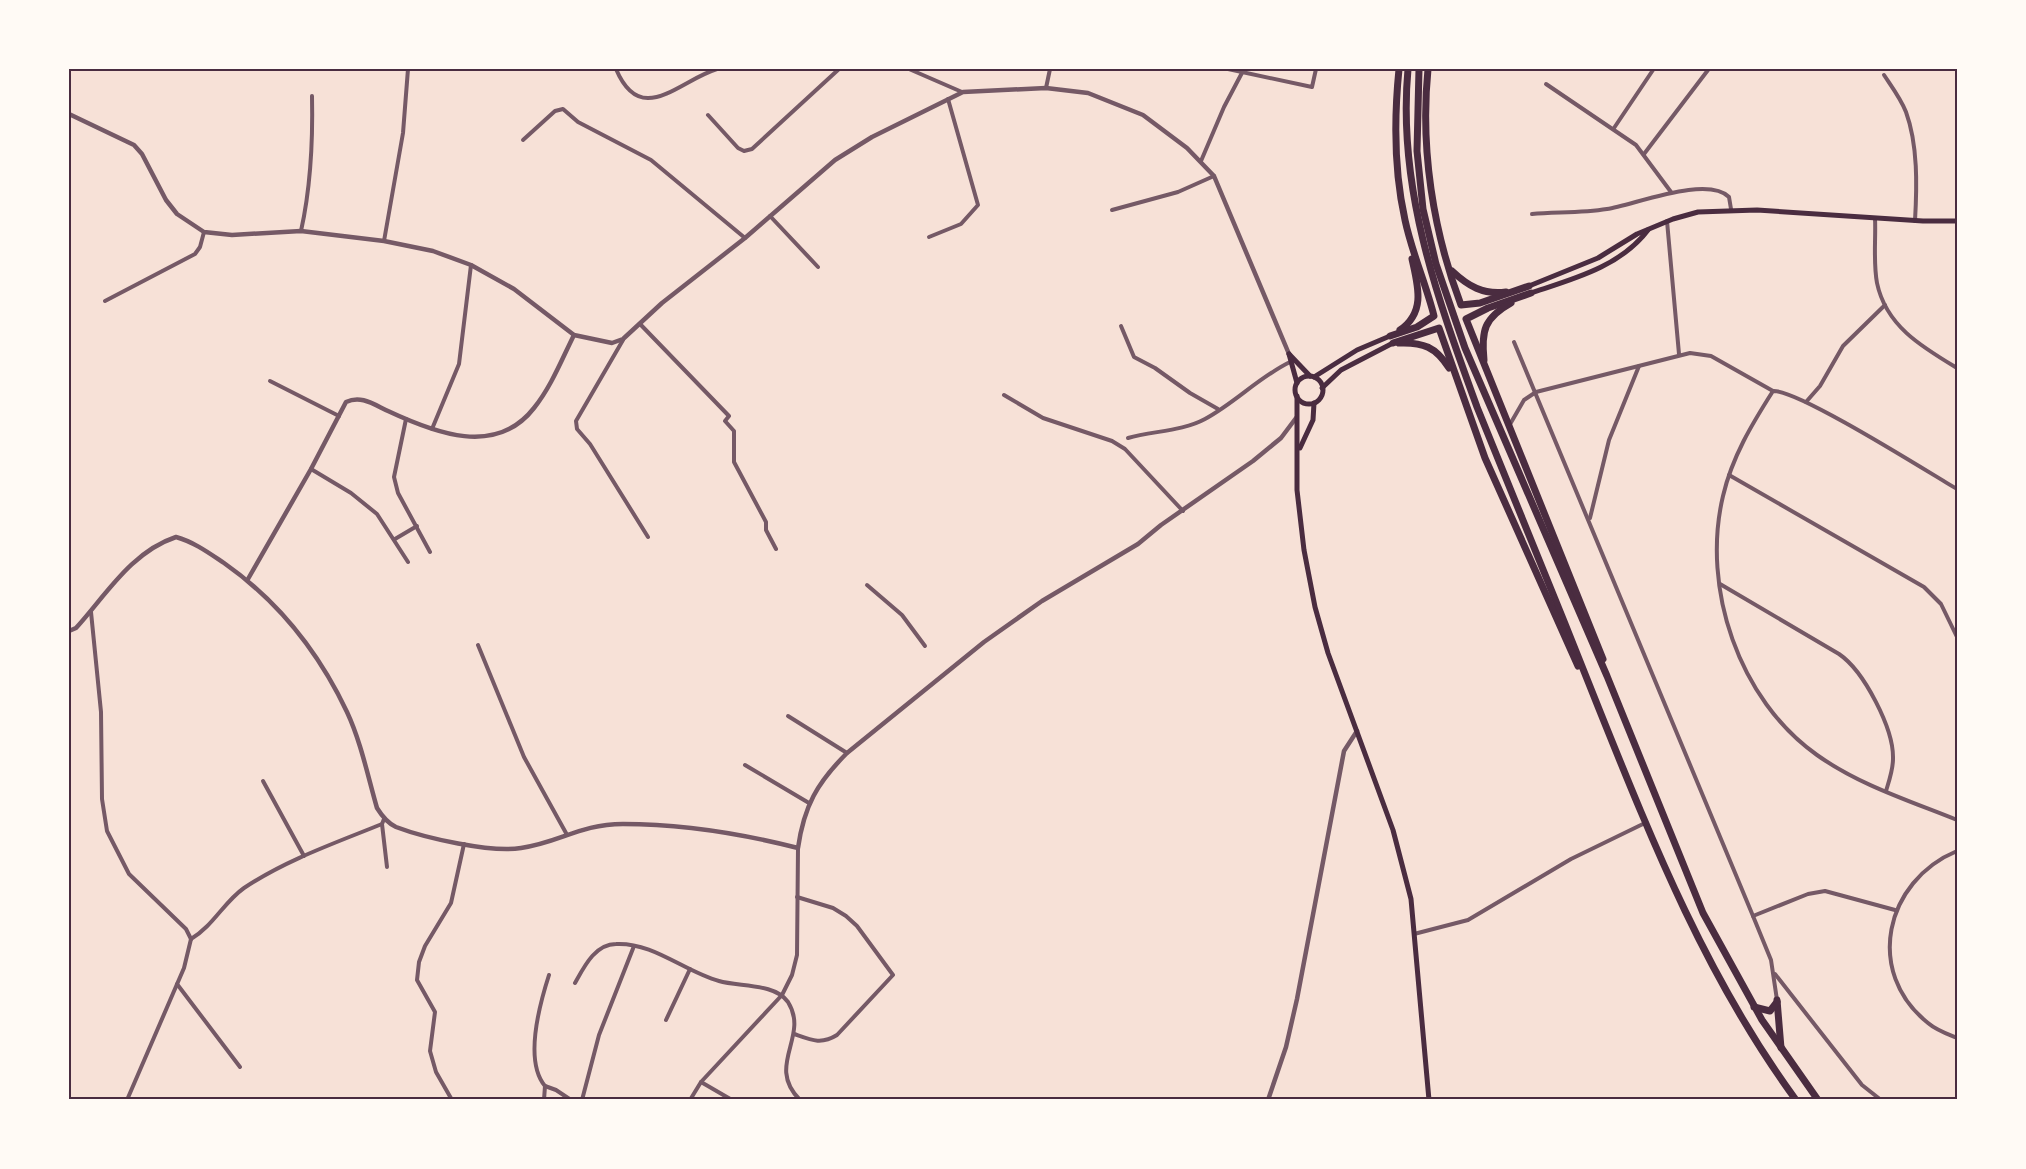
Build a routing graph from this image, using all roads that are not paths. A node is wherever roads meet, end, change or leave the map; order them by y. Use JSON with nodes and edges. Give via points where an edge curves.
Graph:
{"nodes":[{"id":1,"x":408,"y":69,"type":"edge"},
{"id":2,"x":616,"y":69,"type":"edge"},
{"id":3,"x":717,"y":69,"type":"edge"},
{"id":4,"x":839,"y":69,"type":"edge"},
{"id":5,"x":909,"y":69,"type":"edge"},
{"id":6,"x":1050,"y":69,"type":"edge"},
{"id":7,"x":1228,"y":69,"type":"edge"},
{"id":8,"x":1316,"y":69,"type":"edge"},
{"id":9,"x":1399,"y":69,"type":"edge"},
{"id":10,"x":1408,"y":69,"type":"edge"},
{"id":11,"x":1419,"y":69,"type":"edge"},
{"id":12,"x":1428,"y":69,"type":"edge"},
{"id":13,"x":1653,"y":70,"type":"edge"},
{"id":14,"x":1708,"y":70,"type":"edge"},
{"id":15,"x":1243,"y":71,"type":"edge"},
{"id":16,"x":1884,"y":75,"type":"dead end"},
{"id":17,"x":1546,"y":84,"type":"dead end"},
{"id":18,"x":1046,"y":88,"type":"junction"},
{"id":19,"x":963,"y":92,"type":"junction"},
{"id":20,"x":312,"y":96,"type":"dead end"},
{"id":21,"x":948,"y":99,"type":"junction"},
{"id":22,"x":69,"y":114,"type":"edge"},
{"id":23,"x":708,"y":116,"type":"dead end"},
{"id":24,"x":1614,"y":128,"type":"junction"},
{"id":25,"x":523,"y":140,"type":"dead end"},
{"id":26,"x":1644,"y":154,"type":"junction"},
{"id":27,"x":1201,"y":161,"type":"junction"},
{"id":28,"x":1214,"y":176,"type":"junction"},
{"id":29,"x":1671,"y":192,"type":"junction"},
{"id":30,"x":1112,"y":210,"type":"dead end"},
{"id":31,"x":1731,"y":210,"type":"junction"},
{"id":32,"x":1532,"y":214,"type":"dead end"},
{"id":33,"x":770,"y":216,"type":"junction"},
{"id":34,"x":1875,"y":218,"type":"junction"},
{"id":35,"x":1667,"y":221,"type":"junction"},
{"id":36,"x":1915,"y":221,"type":"junction"},
{"id":37,"x":1957,"y":221,"type":"edge"},
{"id":38,"x":1650,"y":229,"type":"junction"},
{"id":39,"x":301,"y":231,"type":"junction"},
{"id":40,"x":204,"y":232,"type":"junction"},
{"id":41,"x":929,"y":237,"type":"dead end"},
{"id":42,"x":745,"y":238,"type":"junction"},
{"id":43,"x":384,"y":241,"type":"junction"},
{"id":44,"x":1411,"y":245,"type":"junction"},
{"id":45,"x":471,"y":265,"type":"junction"},
{"id":46,"x":818,"y":267,"type":"dead end"},
{"id":47,"x":1451,"y":270,"type":"junction"},
{"id":48,"x":1438,"y":284,"type":"junction"},
{"id":49,"x":1530,"y":290,"type":"junction"},
{"id":50,"x":105,"y":301,"type":"dead end"},
{"id":51,"x":1461,"y":304,"type":"junction"},
{"id":52,"x":1885,"y":304,"type":"junction"},
{"id":53,"x":1434,"y":316,"type":"junction"},
{"id":54,"x":1466,"y":320,"type":"junction"},
{"id":55,"x":640,"y":324,"type":"junction"},
{"id":56,"x":1121,"y":326,"type":"dead end"},
{"id":57,"x":1439,"y":328,"type":"junction"},
{"id":58,"x":574,"y":335,"type":"junction"},
{"id":59,"x":623,"y":339,"type":"junction"},
{"id":60,"x":1392,"y":340,"type":"junction"},
{"id":61,"x":1514,"y":342,"type":"dead end"},
{"id":62,"x":1289,"y":354,"type":"junction"},
{"id":63,"x":1679,"y":354,"type":"junction"},
{"id":64,"x":1290,"y":362,"type":"junction"},
{"id":65,"x":1640,"y":365,"type":"junction"},
{"id":66,"x":1957,"y":368,"type":"edge"},
{"id":67,"x":1484,"y":369,"type":"junction"},
{"id":68,"x":1312,"y":376,"type":"junction"},
{"id":69,"x":270,"y":381,"type":"dead end"},
{"id":70,"x":1297,"y":383,"type":"junction"},
{"id":71,"x":1458,"y":383,"type":"junction"},
{"id":72,"x":1322,"y":388,"type":"junction"},
{"id":73,"x":1773,"y":391,"type":"junction"},
{"id":74,"x":1536,"y":392,"type":"junction"},
{"id":75,"x":1004,"y":395,"type":"dead end"},
{"id":76,"x":1297,"y":396,"type":"junction"},
{"id":77,"x":1806,"y":402,"type":"junction"},
{"id":78,"x":1314,"y":403,"type":"junction"},
{"id":79,"x":1218,"y":409,"type":"junction"},
{"id":80,"x":339,"y":416,"type":"junction"},
{"id":81,"x":1296,"y":418,"type":"junction"},
{"id":82,"x":406,"y":420,"type":"junction"},
{"id":83,"x":1509,"y":426,"type":"junction"},
{"id":84,"x":432,"y":429,"type":"junction"},
{"id":85,"x":1128,"y":438,"type":"dead end"},
{"id":86,"x":1299,"y":450,"type":"junction"},
{"id":87,"x":311,"y":469,"type":"junction"},
{"id":88,"x":1729,"y":475,"type":"junction"},
{"id":89,"x":1957,"y":489,"type":"edge"},
{"id":90,"x":1183,"y":512,"type":"junction"},
{"id":91,"x":1589,"y":518,"type":"junction"},
{"id":92,"x":417,"y":526,"type":"junction"},
{"id":93,"x":648,"y":537,"type":"dead end"},
{"id":94,"x":395,"y":539,"type":"junction"},
{"id":95,"x":776,"y":549,"type":"dead end"},
{"id":96,"x":430,"y":552,"type":"dead end"},
{"id":97,"x":408,"y":562,"type":"dead end"},
{"id":98,"x":248,"y":579,"type":"junction"},
{"id":99,"x":1720,"y":584,"type":"junction"},
{"id":100,"x":867,"y":585,"type":"dead end"},
{"id":101,"x":91,"y":612,"type":"junction"},
{"id":102,"x":69,"y":631,"type":"edge"},
{"id":103,"x":1957,"y":637,"type":"edge"},
{"id":104,"x":478,"y":645,"type":"dead end"},
{"id":105,"x":925,"y":646,"type":"dead end"},
{"id":106,"x":1607,"y":676,"type":"junction"},
{"id":107,"x":1589,"y":684,"type":"junction"},
{"id":108,"x":788,"y":716,"type":"dead end"},
{"id":109,"x":1357,"y":730,"type":"junction"},
{"id":110,"x":847,"y":753,"type":"junction"},
{"id":111,"x":745,"y":765,"type":"dead end"},
{"id":112,"x":263,"y":781,"type":"dead end"},
{"id":113,"x":1886,"y":791,"type":"junction"},
{"id":114,"x":809,"y":803,"type":"junction"},
{"id":115,"x":1957,"y":820,"type":"edge"},
{"id":116,"x":383,"y":822,"type":"junction"},
{"id":117,"x":1645,"y":823,"type":"junction"},
{"id":118,"x":566,"y":833,"type":"junction"},
{"id":119,"x":464,"y":844,"type":"junction"},
{"id":120,"x":798,"y":848,"type":"junction"},
{"id":121,"x":1957,"y":851,"type":"edge"},
{"id":122,"x":304,"y":856,"type":"junction"},
{"id":123,"x":387,"y":867,"type":"dead end"},
{"id":124,"x":797,"y":897,"type":"junction"},
{"id":125,"x":1895,"y":910,"type":"junction"},
{"id":126,"x":1753,"y":916,"type":"junction"},
{"id":127,"x":1414,"y":934,"type":"junction"},
{"id":128,"x":191,"y":939,"type":"junction"},
{"id":129,"x":634,"y":946,"type":"junction"},
{"id":130,"x":690,"y":969,"type":"junction"},
{"id":131,"x":1774,"y":974,"type":"junction"},
{"id":132,"x":549,"y":975,"type":"dead end"},
{"id":133,"x":575,"y":983,"type":"dead end"},
{"id":134,"x":177,"y":984,"type":"junction"},
{"id":135,"x":782,"y":995,"type":"junction"},
{"id":136,"x":1777,"y":1000,"type":"junction"},
{"id":137,"x":1753,"y":1006,"type":"junction"},
{"id":138,"x":666,"y":1020,"type":"dead end"},
{"id":139,"x":794,"y":1034,"type":"junction"},
{"id":140,"x":1957,"y":1038,"type":"edge"},
{"id":141,"x":1781,"y":1051,"type":"junction"},
{"id":142,"x":240,"y":1066,"type":"dead end"},
{"id":143,"x":701,"y":1082,"type":"junction"},
{"id":144,"x":545,"y":1086,"type":"junction"},
{"id":145,"x":127,"y":1100,"type":"edge"},
{"id":146,"x":452,"y":1100,"type":"edge"},
{"id":147,"x":544,"y":1100,"type":"edge"},
{"id":148,"x":571,"y":1100,"type":"edge"},
{"id":149,"x":582,"y":1100,"type":"edge"},
{"id":150,"x":690,"y":1100,"type":"edge"},
{"id":151,"x":732,"y":1100,"type":"edge"},
{"id":152,"x":800,"y":1100,"type":"edge"},
{"id":153,"x":1268,"y":1100,"type":"edge"},
{"id":154,"x":1429,"y":1100,"type":"edge"},
{"id":155,"x":1796,"y":1100,"type":"edge"},
{"id":156,"x":1818,"y":1100,"type":"edge"},
{"id":157,"x":1881,"y":1100,"type":"edge"}],
"edges":[{"from":1,"to":43,"type":"street","via":[[403,133]]},
{"from":2,"to":3,"type":"street","via":[[631,93],[651,99]]},
{"from":4,"to":23,"type":"street","via":[[744,151]]},
{"from":5,"to":19,"type":"street"},
{"from":6,"to":18,"type":"street"},
{"from":7,"to":15,"type":"street"},
{"from":8,"to":15,"type":"street","via":[[1312,87]]},
{"from":9,"to":44,"type":"highway","via":[[1397,168]]},
{"from":10,"to":48,"type":"highway","via":[[1409,170],[1420,236]]},
{"from":11,"to":48,"type":"highway","via":[[1419,179]]},
{"from":12,"to":47,"type":"highway","via":[[1430,178]]},
{"from":13,"to":24,"type":"street"},
{"from":14,"to":26,"type":"street"},
{"from":15,"to":27,"type":"street"},
{"from":16,"to":36,"type":"street","via":[[1910,126],[1915,159]]},
{"from":17,"to":24,"type":"street"},
{"from":18,"to":19,"type":"street"},
{"from":18,"to":27,"type":"street","via":[[1088,93],[1129,108],[1161,127]]},
{"from":19,"to":21,"type":"street"},
{"from":20,"to":39,"type":"street","via":[[313,155]]},
{"from":21,"to":33,"type":"street","via":[[835,160]]},
{"from":21,"to":41,"type":"street","via":[[978,205],[961,224]]},
{"from":22,"to":40,"type":"street","via":[[134,145],[177,214]]},
{"from":24,"to":26,"type":"street"},
{"from":25,"to":42,"type":"street","via":[[555,111],[563,109],[578,122],[651,160]]},
{"from":26,"to":29,"type":"street"},
{"from":27,"to":28,"type":"street"},
{"from":28,"to":30,"type":"street","via":[[1187,189]]},
{"from":28,"to":62,"type":"street"},
{"from":29,"to":31,"type":"street","via":[[1720,191],[1729,196]]},
{"from":29,"to":32,"type":"street","via":[[1606,209]]},
{"from":31,"to":34,"type":"main road"},
{"from":31,"to":35,"type":"main road","via":[[1698,212]]},
{"from":33,"to":42,"type":"street"},
{"from":33,"to":46,"type":"street"},
{"from":34,"to":36,"type":"main road"},
{"from":34,"to":52,"type":"street","via":[[1877,282]]},
{"from":35,"to":38,"type":"main road"},
{"from":35,"to":63,"type":"street"},
{"from":36,"to":37,"type":"main road"},
{"from":38,"to":49,"type":"main road"},
{"from":38,"to":49,"type":"main road","via":[[1629,250],[1596,271]]},
{"from":39,"to":40,"type":"street","via":[[232,236]]},
{"from":39,"to":43,"type":"street"},
{"from":40,"to":50,"type":"street","via":[[195,254]]},
{"from":42,"to":55,"type":"street"},
{"from":43,"to":45,"type":"street","via":[[433,251]]},
{"from":44,"to":53,"type":"highway"},
{"from":44,"to":60,"type":"highway","via":[[1418,307]]},
{"from":45,"to":58,"type":"street","via":[[525,296]]},
{"from":45,"to":84,"type":"street","via":[[459,364]]},
{"from":47,"to":49,"type":"highway","via":[[1472,287],[1486,292]]},
{"from":47,"to":51,"type":"highway"},
{"from":48,"to":106,"type":"highway"},
{"from":48,"to":107,"type":"highway","via":[[1457,351]]},
{"from":49,"to":51,"type":"highway"},
{"from":49,"to":54,"type":"highway"},
{"from":49,"to":67,"type":"highway","via":[[1489,321],[1482,340]]},
{"from":51,"to":53,"type":"highway","via":[[1453,300],[1443,302]]},
{"from":51,"to":54,"type":"highway"},
{"from":52,"to":66,"type":"street","via":[[1902,330]]},
{"from":52,"to":77,"type":"street","via":[[1843,346]]},
{"from":53,"to":57,"type":"highway"},
{"from":53,"to":60,"type":"highway"},
{"from":54,"to":57,"type":"highway","via":[[1455,332]]},
{"from":54,"to":67,"type":"highway"},
{"from":55,"to":59,"type":"street"},
{"from":55,"to":95,"type":"street","via":[[729,416],[725,421],[734,431],[734,462]]},
{"from":56,"to":79,"type":"street","via":[[1134,357]]},
{"from":57,"to":60,"type":"highway"},
{"from":57,"to":71,"type":"highway"},
{"from":58,"to":59,"type":"street","via":[[601,342]]},
{"from":58,"to":84,"type":"street","via":[[536,407],[514,428],[477,438]]},
{"from":59,"to":93,"type":"street","via":[[576,421],[577,429]]},
{"from":60,"to":68,"type":"main road","via":[[1358,350]]},
{"from":60,"to":71,"type":"highway","via":[[1414,342],[1435,350]]},
{"from":60,"to":72,"type":"main road","via":[[1341,370]]},
{"from":61,"to":74,"type":"street"},
{"from":62,"to":64,"type":"main road"},
{"from":62,"to":68,"type":"main road"},
{"from":63,"to":65,"type":"street"},
{"from":63,"to":73,"type":"street","via":[[1711,356]]},
{"from":64,"to":70,"type":"main road"},
{"from":64,"to":79,"type":"street"},
{"from":65,"to":74,"type":"street"},
{"from":65,"to":91,"type":"street","via":[[1609,440]]},
{"from":67,"to":83,"type":"highway"},
{"from":68,"to":70,"type":"main road"},
{"from":68,"to":72,"type":"main road"},
{"from":69,"to":80,"type":"street"},
{"from":70,"to":76,"type":"main road"},
{"from":71,"to":107,"type":"highway","via":[[1526,554]]},
{"from":72,"to":78,"type":"main road","via":[[1321,397]]},
{"from":73,"to":77,"type":"street","via":[[1786,392]]},
{"from":73,"to":88,"type":"street","via":[[1745,436]]},
{"from":74,"to":83,"type":"street","via":[[1524,400]]},
{"from":74,"to":91,"type":"street"},
{"from":75,"to":90,"type":"street","via":[[1043,418],[1125,449]]},
{"from":76,"to":78,"type":"main road","via":[[1302,402]]},
{"from":76,"to":81,"type":"main road"},
{"from":77,"to":89,"type":"street"},
{"from":78,"to":86,"type":"main road","via":[[1313,420]]},
{"from":79,"to":85,"type":"street","via":[[1187,426]]},
{"from":80,"to":82,"type":"street","via":[[345,402],[361,398]]},
{"from":80,"to":87,"type":"street"},
{"from":81,"to":86,"type":"main road"},
{"from":81,"to":90,"type":"street","via":[[1281,438]]},
{"from":82,"to":84,"type":"street"},
{"from":82,"to":92,"type":"street","via":[[394,477],[398,493]]},
{"from":83,"to":106,"type":"highway","via":[[1600,649]]},
{"from":86,"to":109,"type":"main road","via":[[1297,490],[1307,569],[1328,653]]},
{"from":87,"to":94,"type":"street","via":[[366,503]]},
{"from":87,"to":98,"type":"street"},
{"from":88,"to":99,"type":"street","via":[[1717,533]]},
{"from":88,"to":103,"type":"street","via":[[1924,587],[1941,604]]},
{"from":90,"to":110,"type":"street","via":[[984,642]]},
{"from":91,"to":126,"type":"street"},
{"from":92,"to":94,"type":"street"},
{"from":92,"to":96,"type":"street"},
{"from":94,"to":97,"type":"street"},
{"from":98,"to":101,"type":"street","via":[[189,541],[176,537],[153,546],[135,560]]},
{"from":98,"to":116,"type":"street","via":[[284,614],[340,700],[355,732]]},
{"from":99,"to":113,"type":"street","via":[[1726,620],[1739,657],[1781,720],[1817,755]]},
{"from":99,"to":113,"type":"street","via":[[1857,668],[1890,739],[1893,759]]},
{"from":100,"to":105,"type":"street","via":[[902,615]]},
{"from":101,"to":102,"type":"street"},
{"from":101,"to":128,"type":"street","via":[[107,831],[129,874]]},
{"from":104,"to":118,"type":"street","via":[[524,757]]},
{"from":106,"to":137,"type":"highway","via":[[1692,889]]},
{"from":107,"to":117,"type":"highway"},
{"from":108,"to":110,"type":"street"},
{"from":109,"to":127,"type":"main road","via":[[1400,853],[1411,899]]},
{"from":109,"to":153,"type":"street","via":[[1344,751],[1298,999]]},
{"from":110,"to":114,"type":"street","via":[[818,784]]},
{"from":111,"to":114,"type":"street"},
{"from":112,"to":122,"type":"street"},
{"from":113,"to":115,"type":"street"},
{"from":114,"to":120,"type":"street"},
{"from":116,"to":119,"type":"street"},
{"from":116,"to":122,"type":"street"},
{"from":116,"to":123,"type":"street"},
{"from":117,"to":127,"type":"street","via":[[1571,860],[1468,920]]},
{"from":117,"to":155,"type":"highway","via":[[1719,981]]},
{"from":118,"to":119,"type":"street","via":[[543,843],[509,850]]},
{"from":118,"to":120,"type":"street","via":[[599,825],[677,825]]},
{"from":119,"to":146,"type":"street","via":[[451,903],[425,946],[417,980],[435,1012],[430,1051],[436,1072]]},
{"from":120,"to":124,"type":"street"},
{"from":121,"to":125,"type":"street","via":[[1919,874]]},
{"from":122,"to":128,"type":"street","via":[[242,890]]},
{"from":124,"to":135,"type":"street","via":[[797,955]]},
{"from":124,"to":139,"type":"street","via":[[846,916],[893,975],[837,1035],[815,1041]]},
{"from":125,"to":126,"type":"street","via":[[1825,891]]},
{"from":125,"to":140,"type":"street","via":[[1890,954],[1901,989],[1928,1023]]},
{"from":126,"to":131,"type":"street"},
{"from":127,"to":154,"type":"main road"},
{"from":128,"to":134,"type":"street"},
{"from":129,"to":130,"type":"street"},
{"from":129,"to":133,"type":"street","via":[[605,946],[592,956]]},
{"from":129,"to":149,"type":"street","via":[[599,1035]]},
{"from":130,"to":135,"type":"street","via":[[720,981]]},
{"from":130,"to":138,"type":"street"},
{"from":131,"to":136,"type":"street"},
{"from":131,"to":157,"type":"street","via":[[1862,1085]]},
{"from":132,"to":144,"type":"street","via":[[541,1002],[536,1050],[536,1066]]},
{"from":134,"to":142,"type":"street"},
{"from":134,"to":145,"type":"street"},
{"from":135,"to":139,"type":"street","via":[[790,1007]]},
{"from":135,"to":143,"type":"street"},
{"from":136,"to":137,"type":"highway","via":[[1770,1011]]},
{"from":136,"to":141,"type":"highway"},
{"from":137,"to":141,"type":"highway"},
{"from":139,"to":152,"type":"street","via":[[785,1077],[788,1088]]},
{"from":141,"to":156,"type":"highway"},
{"from":143,"to":150,"type":"street"},
{"from":143,"to":151,"type":"street"},
{"from":144,"to":147,"type":"street"},
{"from":144,"to":148,"type":"street"}]}
